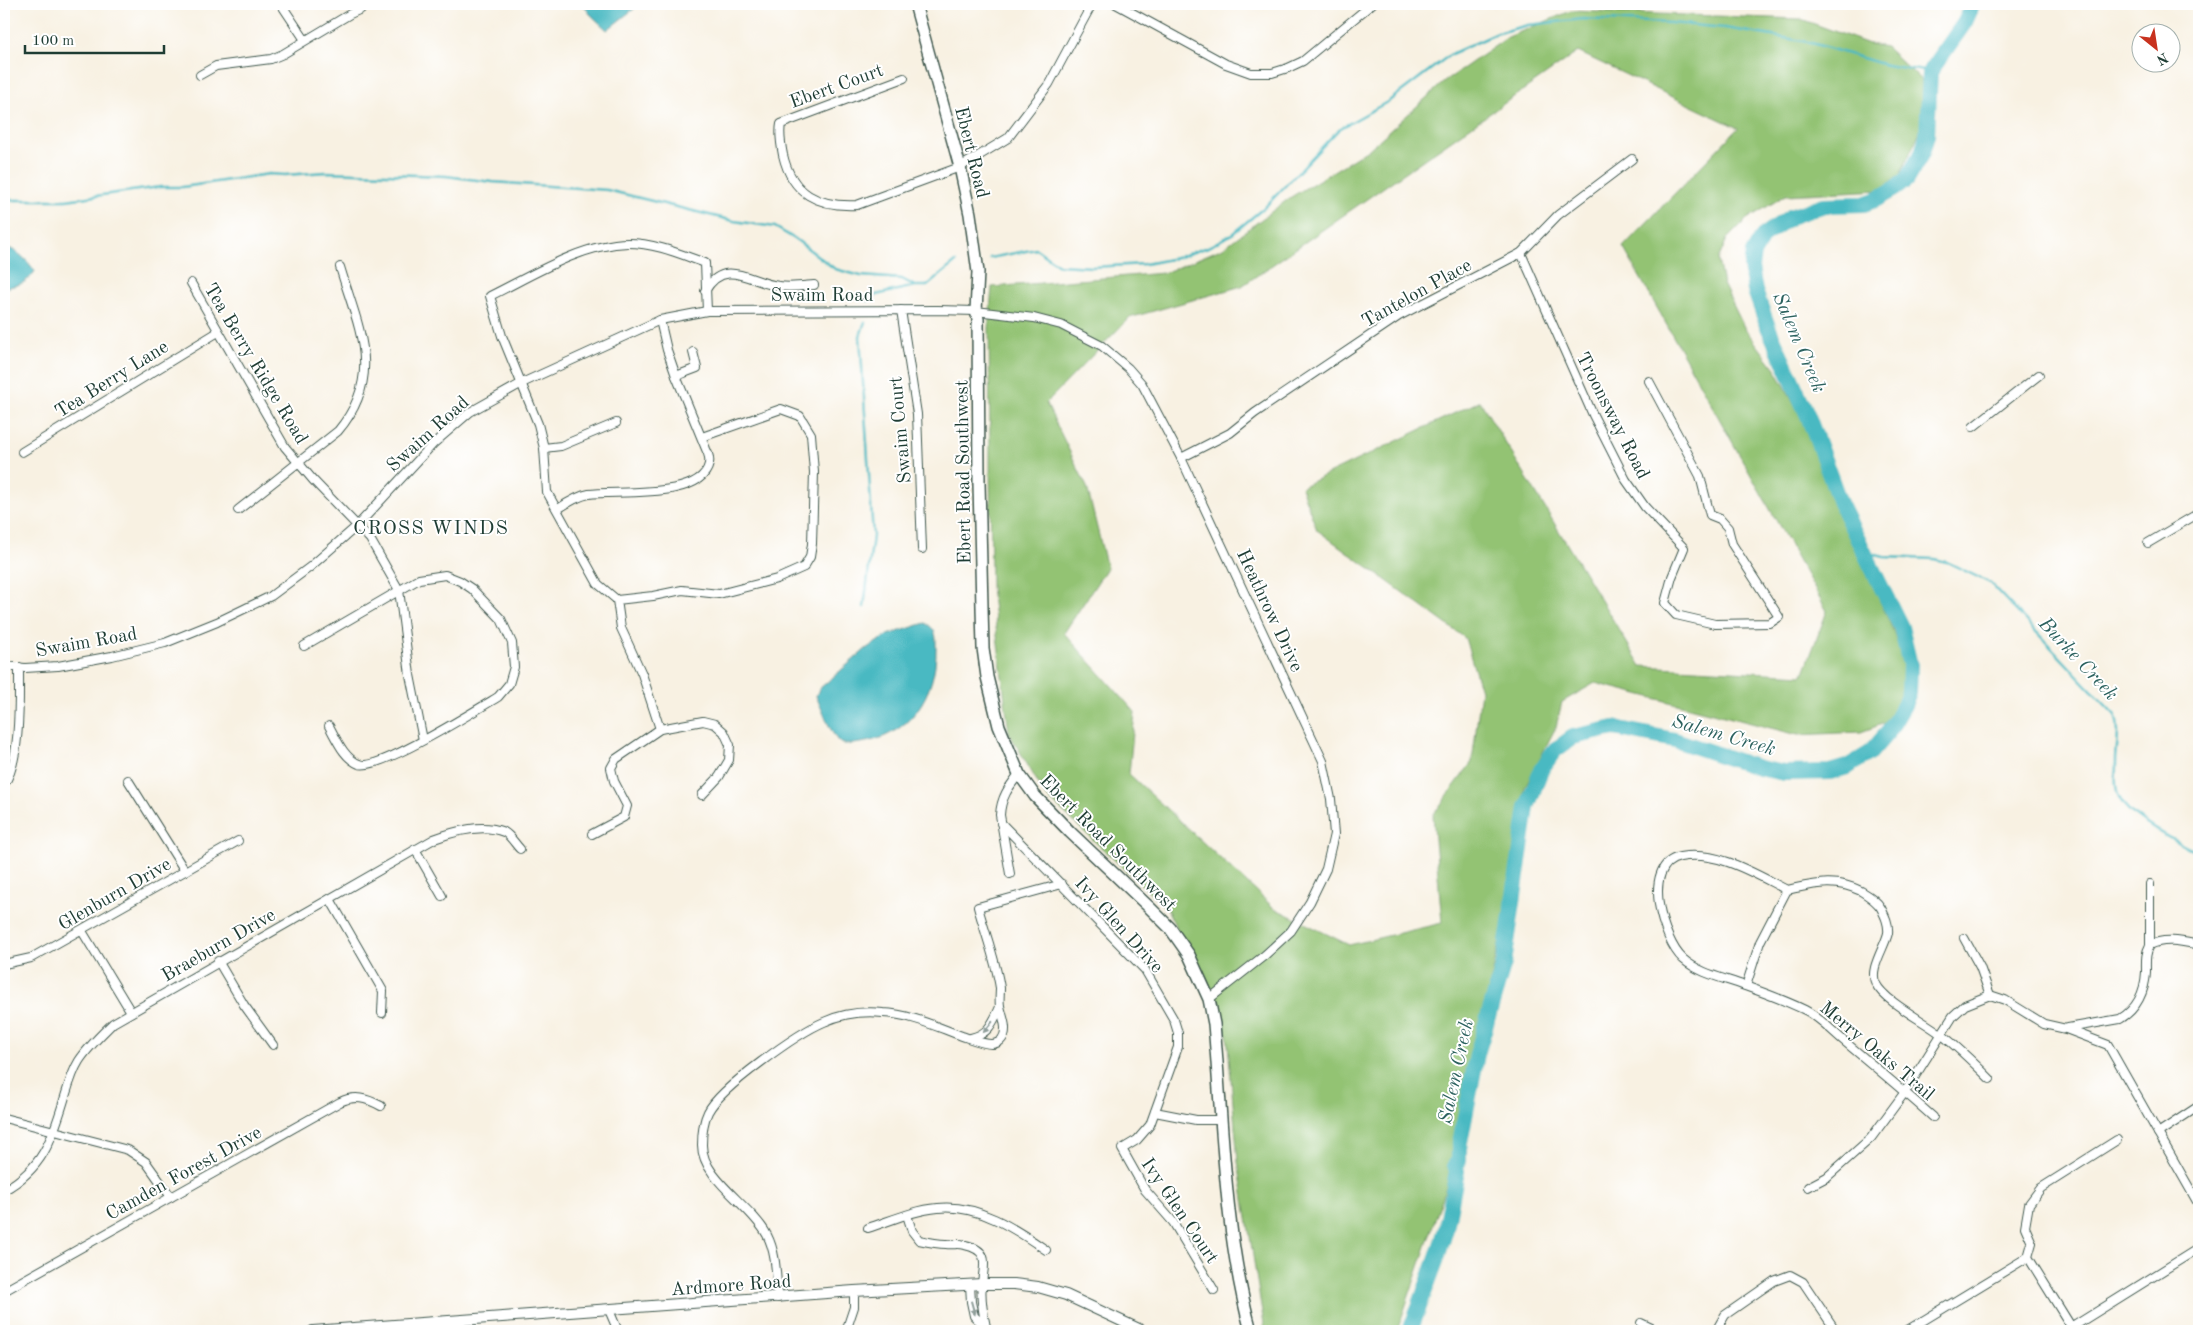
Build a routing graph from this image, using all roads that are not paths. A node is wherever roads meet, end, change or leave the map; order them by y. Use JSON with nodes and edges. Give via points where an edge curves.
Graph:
{"nodes":[{"id":1,"x":281,"y":4,"type":"edge"},
{"id":2,"x":915,"y":4,"type":"edge"},
{"id":3,"x":1092,"y":4,"type":"edge"},
{"id":4,"x":1116,"y":4,"type":"edge"},
{"id":5,"x":1372,"y":4,"type":"edge"},
{"id":6,"x":361,"y":9,"type":"dead end"},
{"id":7,"x":305,"y":40,"type":"junction"},
{"id":8,"x":200,"y":74,"type":"dead end"},
{"id":9,"x":904,"y":78,"type":"dead end"},
{"id":10,"x":1632,"y":159,"type":"dead end"},
{"id":11,"x":960,"y":167,"type":"junction"},
{"id":12,"x":1520,"y":253,"type":"junction"},
{"id":13,"x":340,"y":267,"type":"dead end"},
{"id":14,"x":191,"y":283,"type":"dead end"},
{"id":15,"x":814,"y":286,"type":"dead end"},
{"id":16,"x":705,"y":291,"type":"junction"},
{"id":17,"x":901,"y":310,"type":"junction"},
{"id":18,"x":707,"y":311,"type":"junction"},
{"id":19,"x":976,"y":311,"type":"junction"},
{"id":20,"x":660,"y":320,"type":"junction"},
{"id":21,"x":218,"y":332,"type":"junction"},
{"id":22,"x":693,"y":352,"type":"dead end"},
{"id":23,"x":2039,"y":375,"type":"dead end"},
{"id":24,"x":676,"y":376,"type":"junction"},
{"id":25,"x":1649,"y":381,"type":"dead end"},
{"id":26,"x":522,"y":382,"type":"junction"},
{"id":27,"x":616,"y":423,"type":"dead end"},
{"id":28,"x":1973,"y":427,"type":"dead end"},
{"id":29,"x":702,"y":437,"type":"junction"},
{"id":30,"x":544,"y":448,"type":"junction"},
{"id":31,"x":22,"y":452,"type":"dead end"},
{"id":32,"x":1181,"y":458,"type":"junction"},
{"id":33,"x":298,"y":462,"type":"junction"},
{"id":34,"x":238,"y":510,"type":"dead end"},
{"id":35,"x":558,"y":510,"type":"junction"},
{"id":36,"x":2199,"y":513,"type":"edge"},
{"id":37,"x":357,"y":526,"type":"junction"},
{"id":38,"x":2148,"y":543,"type":"dead end"},
{"id":39,"x":922,"y":549,"type":"dead end"},
{"id":40,"x":399,"y":590,"type":"junction"},
{"id":41,"x":617,"y":600,"type":"junction"},
{"id":42,"x":304,"y":646,"type":"dead end"},
{"id":43,"x":4,"y":666,"type":"edge"},
{"id":44,"x":19,"y":667,"type":"junction"},
{"id":45,"x":329,"y":726,"type":"dead end"},
{"id":46,"x":660,"y":729,"type":"junction"},
{"id":47,"x":423,"y":740,"type":"junction"},
{"id":48,"x":1019,"y":774,"type":"junction"},
{"id":49,"x":128,"y":780,"type":"dead end"},
{"id":50,"x":4,"y":784,"type":"edge"},
{"id":51,"x":702,"y":795,"type":"dead end"},
{"id":52,"x":1002,"y":823,"type":"junction"},
{"id":53,"x":592,"y":834,"type":"dead end"},
{"id":54,"x":238,"y":841,"type":"dead end"},
{"id":55,"x":415,"y":849,"type":"junction"},
{"id":56,"x":520,"y":850,"type":"dead end"},
{"id":57,"x":185,"y":871,"type":"junction"},
{"id":58,"x":1010,"y":874,"type":"dead end"},
{"id":59,"x":1062,"y":884,"type":"junction"},
{"id":60,"x":2150,"y":884,"type":"dead end"},
{"id":61,"x":1787,"y":890,"type":"junction"},
{"id":62,"x":442,"y":896,"type":"dead end"},
{"id":63,"x":330,"y":899,"type":"junction"},
{"id":64,"x":82,"y":931,"type":"junction"},
{"id":65,"x":1964,"y":938,"type":"dead end"},
{"id":66,"x":2150,"y":945,"type":"junction"},
{"id":67,"x":2199,"y":945,"type":"edge"},
{"id":68,"x":218,"y":961,"type":"junction"},
{"id":69,"x":4,"y":964,"type":"edge"},
{"id":70,"x":1746,"y":986,"type":"junction"},
{"id":71,"x":1990,"y":995,"type":"junction"},
{"id":72,"x":1209,"y":999,"type":"junction"},
{"id":73,"x":1000,"y":1007,"type":"junction"},
{"id":74,"x":131,"y":1012,"type":"junction"},
{"id":75,"x":382,"y":1013,"type":"dead end"},
{"id":76,"x":2066,"y":1029,"type":"junction"},
{"id":77,"x":1943,"y":1035,"type":"junction"},
{"id":78,"x":969,"y":1038,"type":"junction"},
{"id":79,"x":273,"y":1045,"type":"dead end"},
{"id":80,"x":1990,"y":1078,"type":"dead end"},
{"id":81,"x":1906,"y":1092,"type":"junction"},
{"id":82,"x":381,"y":1106,"type":"dead end"},
{"id":83,"x":2199,"y":1106,"type":"edge"},
{"id":84,"x":1155,"y":1112,"type":"junction"},
{"id":85,"x":1933,"y":1117,"type":"dead end"},
{"id":86,"x":4,"y":1118,"type":"edge"},
{"id":87,"x":1222,"y":1120,"type":"junction"},
{"id":88,"x":55,"y":1131,"type":"junction"},
{"id":89,"x":2158,"y":1133,"type":"junction"},
{"id":90,"x":2117,"y":1140,"type":"dead end"},
{"id":91,"x":1122,"y":1149,"type":"joint"},
{"id":92,"x":1808,"y":1187,"type":"dead end"},
{"id":93,"x":4,"y":1190,"type":"edge"},
{"id":94,"x":171,"y":1196,"type":"junction"},
{"id":95,"x":2199,"y":1206,"type":"edge"},
{"id":96,"x":907,"y":1215,"type":"junction"},
{"id":97,"x":868,"y":1228,"type":"dead end"},
{"id":98,"x":2199,"y":1248,"type":"edge"},
{"id":99,"x":1046,"y":1250,"type":"dead end"},
{"id":100,"x":2028,"y":1256,"type":"junction"},
{"id":101,"x":982,"y":1284,"type":"junction"},
{"id":102,"x":970,"y":1285,"type":"junction"},
{"id":103,"x":1214,"y":1290,"type":"dead end"},
{"id":104,"x":4,"y":1291,"type":"edge"},
{"id":105,"x":854,"y":1291,"type":"junction"},
{"id":106,"x":778,"y":1298,"type":"junction"},
{"id":107,"x":609,"y":1310,"type":"junction"},
{"id":108,"x":1641,"y":1323,"type":"dead end"},
{"id":109,"x":988,"y":1329,"type":"edge"},
{"id":110,"x":2069,"y":1330,"type":"edge"},
{"id":111,"x":312,"y":1331,"type":"edge"},
{"id":112,"x":618,"y":1331,"type":"edge"},
{"id":113,"x":846,"y":1331,"type":"edge"},
{"id":114,"x":1143,"y":1331,"type":"edge"},
{"id":115,"x":1250,"y":1331,"type":"edge"},
{"id":116,"x":1658,"y":1331,"type":"edge"},
{"id":117,"x":1716,"y":1331,"type":"edge"},
{"id":118,"x":1836,"y":1331,"type":"edge"},
{"id":119,"x":1906,"y":1331,"type":"edge"}],
"edges":[{"from":1,"to":7,"type":"street"},
{"from":2,"to":11,"type":"main road","name":"Ebert Road"},
{"from":3,"to":11,"type":"street","via":[[1049,84],[1008,138]]},
{"from":4,"to":5,"type":"street","via":[[1226,64],[1251,73],[1272,73],[1303,61]]},
{"from":6,"to":7,"type":"street"},
{"from":7,"to":8,"type":"street","via":[[271,59],[216,66]]},
{"from":9,"to":11,"type":"street","name":"Ebert Court","via":[[781,124],[786,170],[798,188],[814,200],[841,206],[880,198]]},
{"from":10,"to":12,"type":"street","name":"Tantelon Place","via":[[1558,214]]},
{"from":11,"to":19,"type":"main road","name":"Ebert Road","via":[[978,272]]},
{"from":12,"to":25,"type":"street","name":"Troonsway Road","via":[[1592,415],[1626,480],[1645,507],[1684,548],[1665,603],[1676,615],[1715,624],[1770,623],[1778,617],[1732,544],[1728,528],[1710,515],[1700,476]]},
{"from":12,"to":32,"type":"street","name":"Tantelon Place","via":[[1399,316],[1230,433]]},
{"from":13,"to":33,"type":"street","via":[[361,337],[366,361],[364,378],[358,400],[338,431]]},
{"from":14,"to":21,"type":"street","name":"Tea Berry Ridge Road"},
{"from":15,"to":16,"type":"street","via":[[777,286],[743,274],[726,274],[710,283]]},
{"from":16,"to":18,"type":"street"},
{"from":16,"to":26,"type":"street","via":[[705,263],[659,247],[628,243],[581,252],[490,296],[502,336]]},
{"from":17,"to":18,"type":"street","name":"Swaim Road"},
{"from":17,"to":19,"type":"street","name":"Swaim Road"},
{"from":17,"to":39,"type":"street","name":"Swaim Court","via":[[918,414]]},
{"from":18,"to":20,"type":"street","name":"Swaim Road"},
{"from":19,"to":32,"type":"street","name":"Heathrow Drive","via":[[1034,318],[1061,325],[1102,346],[1142,384]]},
{"from":19,"to":48,"type":"main road","name":"Ebert Road Southwest","via":[[983,648],[993,706]]},
{"from":20,"to":24,"type":"street"},
{"from":20,"to":26,"type":"street","name":"Swaim Road"},
{"from":21,"to":31,"type":"street","name":"Tea Berry Lane"},
{"from":21,"to":33,"type":"street","name":"Tea Berry Ridge Road","via":[[285,447]]},
{"from":22,"to":24,"type":"street","via":[[697,368]]},
{"from":23,"to":28,"type":"street"},
{"from":24,"to":29,"type":"street"},
{"from":26,"to":30,"type":"street"},
{"from":26,"to":37,"type":"street","name":"Swaim Road","via":[[470,412],[440,438]]},
{"from":27,"to":30,"type":"street","via":[[561,446]]},
{"from":29,"to":35,"type":"street","via":[[710,461],[695,481],[667,491],[587,494]]},
{"from":29,"to":41,"type":"street","via":[[781,409],[793,412],[806,422],[812,434],[814,472],[812,544],[806,564],[796,572],[776,579],[719,594],[682,590]]},
{"from":30,"to":35,"type":"street","via":[[548,492]]},
{"from":32,"to":72,"type":"street","name":"Heathrow Drive","via":[[1323,761],[1334,834],[1326,869],[1292,931]]},
{"from":33,"to":34,"type":"street"},
{"from":33,"to":37,"type":"street","name":"Tea Berry Ridge Road"},
{"from":35,"to":41,"type":"street","via":[[598,584]]},
{"from":36,"to":38,"type":"street"},
{"from":37,"to":40,"type":"street","name":"Tea Berry Ridge Road","via":[[370,539]]},
{"from":37,"to":44,"type":"street","name":"Swaim Road","via":[[271,596],[216,622],[167,642],[112,656],[58,666]]},
{"from":40,"to":42,"type":"street"},
{"from":40,"to":47,"type":"street","via":[[410,675]]},
{"from":40,"to":47,"type":"street","via":[[419,579],[445,575],[460,581],[501,619],[512,643],[514,667],[504,690],[484,706]]},
{"from":41,"to":46,"type":"street","via":[[621,628],[642,674]]},
{"from":43,"to":44,"type":"street","name":"Swaim Road"},
{"from":44,"to":50,"type":"street","via":[[19,709],[13,761]]},
{"from":45,"to":47,"type":"street","via":[[348,758],[361,765],[371,766]]},
{"from":46,"to":51,"type":"street","via":[[703,721],[715,724],[724,732],[730,745],[729,760],[719,778]]},
{"from":46,"to":53,"type":"street","via":[[616,759],[611,768],[627,806],[624,817]]},
{"from":48,"to":52,"type":"street","via":[[1003,796]]},
{"from":48,"to":72,"type":"main road","name":"Ebert Road Southwest","via":[[1035,796],[1070,832],[1170,928],[1189,955]]},
{"from":49,"to":57,"type":"street"},
{"from":52,"to":58,"type":"street"},
{"from":52,"to":59,"type":"street","name":"Ivy Glen Drive"},
{"from":54,"to":57,"type":"street","name":"Glenburn Drive"},
{"from":55,"to":56,"type":"street","name":"Braeburn Drive","via":[[455,831],[483,828],[505,833]]},
{"from":55,"to":62,"type":"street"},
{"from":55,"to":63,"type":"street","name":"Braeburn Drive"},
{"from":57,"to":64,"type":"street","name":"Glenburn Drive"},
{"from":59,"to":73,"type":"street","via":[[978,907],[1000,987]]},
{"from":59,"to":84,"type":"street","name":"Ivy Glen Drive","via":[[1145,970],[1174,1020],[1178,1047]]},
{"from":60,"to":66,"type":"street"},
{"from":61,"to":70,"type":"street","via":[[1760,942]]},
{"from":61,"to":70,"type":"street","name":"Merry Oaks Trail","via":[[1714,858],[1680,857],[1666,866],[1658,899],[1666,932],[1675,951],[1695,967]]},
{"from":61,"to":77,"type":"street","via":[[1833,882],[1849,885],[1872,898],[1888,926],[1874,976],[1876,984],[1892,1001]]},
{"from":63,"to":68,"type":"street","name":"Braeburn Drive"},
{"from":63,"to":75,"type":"street","via":[[384,991]]},
{"from":64,"to":69,"type":"street","name":"Glenburn Drive","via":[[31,958]]},
{"from":64,"to":74,"type":"street"},
{"from":65,"to":71,"type":"street","via":[[1980,967]]},
{"from":66,"to":67,"type":"street","via":[[2157,941]]},
{"from":66,"to":76,"type":"street","via":[[2146,952],[2142,994],[2128,1015],[2104,1024]]},
{"from":68,"to":74,"type":"street","name":"Braeburn Drive"},
{"from":68,"to":79,"type":"street"},
{"from":70,"to":81,"type":"street","name":"Merry Oaks Trail","via":[[1807,1011]]},
{"from":71,"to":76,"type":"street","via":[[2005,1000],[2044,1024]]},
{"from":71,"to":77,"type":"street","via":[[1966,1005],[1953,1016]]},
{"from":72,"to":87,"type":"main road","name":"Ebert Road Southwest"},
{"from":73,"to":78,"type":"street","one_way":true,"via":[[989,1029]]},
{"from":73,"to":78,"type":"street","via":[[1004,1016],[1002,1039],[991,1044]]},
{"from":74,"to":88,"type":"street","name":"Braeburn Drive","via":[[99,1037],[79,1061]]},
{"from":76,"to":89,"type":"street","via":[[2108,1045]]},
{"from":77,"to":80,"type":"street"},
{"from":77,"to":81,"type":"street"},
{"from":78,"to":106,"type":"street","via":[[905,1016],[884,1013],[844,1015],[823,1022],[780,1048],[718,1098],[708,1111],[703,1126],[702,1148],[709,1167],[721,1184],[756,1218],[768,1237]]},
{"from":81,"to":85,"type":"street","name":"Merry Oaks Trail"},
{"from":81,"to":92,"type":"street","via":[[1870,1138],[1827,1177]]},
{"from":82,"to":94,"type":"street","name":"Camden Forest Drive","via":[[368,1099],[348,1098]]},
{"from":83,"to":89,"type":"street"},
{"from":84,"to":87,"type":"street","via":[[1196,1120]]},
{"from":84,"to":91,"type":"street","name":"Ivy Glen Drive","via":[[1150,1125],[1137,1140]]},
{"from":86,"to":88,"type":"street"},
{"from":87,"to":115,"type":"main road","name":"Ebert Road Southwest","via":[[1234,1253]]},
{"from":88,"to":93,"type":"street","name":"Braeburn Drive","via":[[40,1161],[19,1182]]},
{"from":88,"to":94,"type":"street","via":[[128,1150],[146,1162]]},
{"from":89,"to":95,"type":"street"},
{"from":90,"to":100,"type":"street","via":[[2041,1188],[2029,1204],[2025,1227],[2032,1243]]},
{"from":91,"to":103,"type":"street","name":"Ivy Glen Court","via":[[1145,1190],[1173,1222]]},
{"from":94,"to":104,"type":"street","name":"Camden Forest Drive"},
{"from":96,"to":97,"type":"street"},
{"from":96,"to":99,"type":"street","via":[[936,1208],[980,1213],[1021,1233]]},
{"from":96,"to":101,"type":"street","via":[[919,1240],[963,1244],[982,1254],[986,1266]]},
{"from":98,"to":110,"type":"street"},
{"from":100,"to":110,"type":"street"},
{"from":100,"to":119,"type":"street"},
{"from":101,"to":102,"type":"street","name":"Ardmore Road"},
{"from":101,"to":109,"type":"street","via":[[983,1314]]},
{"from":101,"to":114,"type":"street","name":"Ardmore Road","via":[[1038,1287],[1066,1295]]},
{"from":102,"to":105,"type":"street","name":"Ardmore Road"},
{"from":102,"to":109,"type":"street","one_way":true,"via":[[974,1316]]},
{"from":105,"to":106,"type":"street","name":"Ardmore Road"},
{"from":105,"to":113,"type":"street","via":[[854,1306]]},
{"from":106,"to":107,"type":"street","name":"Ardmore Road"},
{"from":107,"to":111,"type":"street","name":"Ardmore Road"},
{"from":107,"to":112,"type":"street"},
{"from":108,"to":116,"type":"street"},
{"from":117,"to":118,"type":"street","via":[[1725,1315],[1774,1281],[1790,1275],[1803,1282]]}]}
